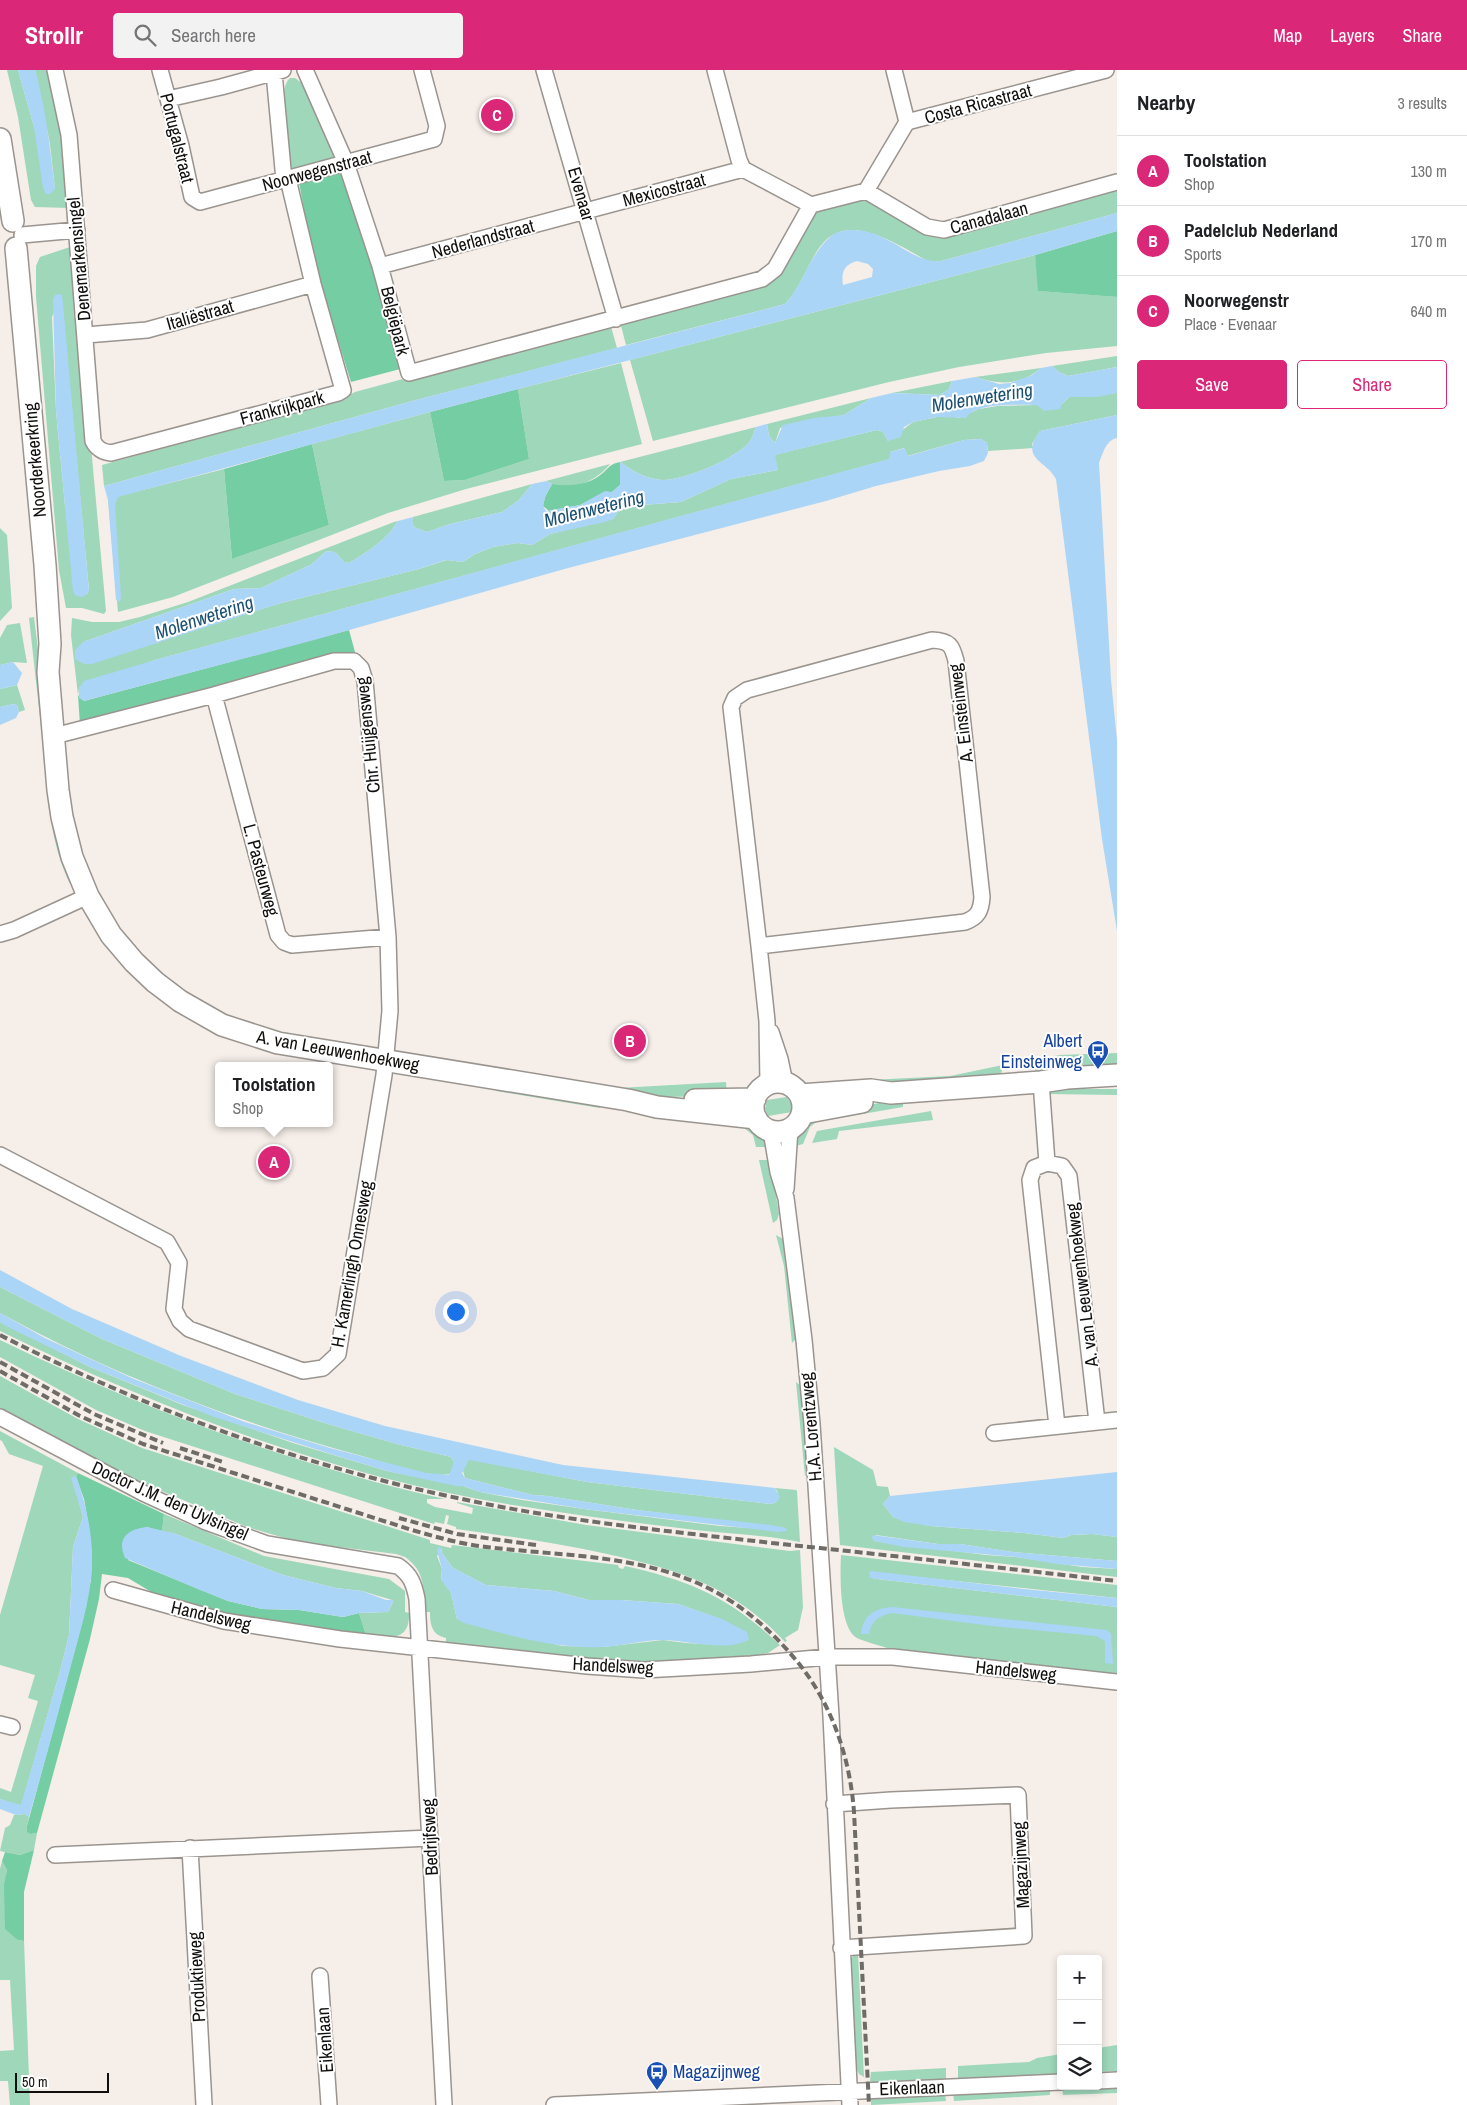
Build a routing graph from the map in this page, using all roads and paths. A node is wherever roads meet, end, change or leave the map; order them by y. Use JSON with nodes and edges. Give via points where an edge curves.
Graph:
{"nodes":[{"id":1,"x":55,"y":70,"type":"edge"},
{"id":2,"x":160,"y":70,"type":"edge"},
{"id":3,"x":305,"y":70,"type":"edge"},
{"id":4,"x":422,"y":70,"type":"edge"},
{"id":5,"x":544,"y":70,"type":"edge"},
{"id":6,"x":715,"y":70,"type":"edge"},
{"id":7,"x":894,"y":70,"type":"edge"},
{"id":8,"x":1106,"y":70,"type":"edge"},
{"id":9,"x":279,"y":71,"type":"edge"},
{"id":10,"x":168,"y":99,"type":"junction"},
{"id":11,"x":907,"y":122,"type":"junction"},
{"id":12,"x":0,"y":139,"type":"edge"},
{"id":13,"x":346,"y":163,"type":"junction"},
{"id":14,"x":743,"y":169,"type":"junction"},
{"id":15,"x":286,"y":180,"type":"junction"},
{"id":16,"x":1117,"y":182,"type":"edge"},
{"id":17,"x":866,"y":191,"type":"junction"},
{"id":18,"x":0,"y":199,"type":"edge"},
{"id":19,"x":200,"y":202,"type":"joint"},
{"id":20,"x":811,"y":205,"type":"junction"},
{"id":21,"x":586,"y":212,"type":"junction"},
{"id":22,"x":77,"y":230,"type":"junction"},
{"id":23,"x":7,"y":233,"type":"edge"},
{"id":24,"x":380,"y":266,"type":"junction"},
{"id":25,"x":313,"y":284,"type":"junction"},
{"id":26,"x":616,"y":319,"type":"junction"},
{"id":27,"x":86,"y":334,"type":"junction"},
{"id":28,"x":97,"y":448,"type":"joint"},
{"id":29,"x":214,"y":695,"type":"junction"},
{"id":30,"x":54,"y":736,"type":"junction"},
{"id":31,"x":82,"y":899,"type":"junction"},
{"id":32,"x":0,"y":934,"type":"edge"},
{"id":33,"x":388,"y":937,"type":"junction"},
{"id":34,"x":759,"y":946,"type":"junction"},
{"id":35,"x":385,"y":1061,"type":"junction"},
{"id":36,"x":1117,"y":1074,"type":"edge"},
{"id":37,"x":1040,"y":1082,"type":"junction"},
{"id":38,"x":1117,"y":1085,"type":"edge"},
{"id":39,"x":778,"y":1107,"type":"junction"},
{"id":40,"x":0,"y":1155,"type":"edge"},
{"id":41,"x":1047,"y":1163,"type":"junction"},
{"id":42,"x":0,"y":1417,"type":"edge"},
{"id":43,"x":1117,"y":1420,"type":"edge"},
{"id":44,"x":1098,"y":1422,"type":"junction"},
{"id":45,"x":1057,"y":1426,"type":"junction"},
{"id":46,"x":994,"y":1433,"type":"dead end"},
{"id":47,"x":407,"y":1572,"type":"joint"},
{"id":48,"x":113,"y":1590,"type":"dead end"},
{"id":49,"x":419,"y":1647,"type":"junction"},
{"id":50,"x":827,"y":1657,"type":"junction"},
{"id":51,"x":1117,"y":1682,"type":"edge"},
{"id":52,"x":834,"y":1804,"type":"junction"},
{"id":53,"x":430,"y":1838,"type":"junction"},
{"id":54,"x":190,"y":1848,"type":"junction"},
{"id":55,"x":54,"y":1855,"type":"dead end"},
{"id":56,"x":841,"y":1948,"type":"junction"},
{"id":57,"x":320,"y":1976,"type":"dead end"},
{"id":58,"x":1117,"y":2080,"type":"edge"},
{"id":59,"x":1102,"y":2081,"type":"edge"},
{"id":60,"x":1057,"y":2082,"type":"edge"},
{"id":61,"x":849,"y":2098,"type":"edge"},
{"id":62,"x":204,"y":2105,"type":"edge"},
{"id":63,"x":329,"y":2105,"type":"edge"},
{"id":64,"x":444,"y":2105,"type":"edge"},
{"id":65,"x":554,"y":2105,"type":"edge"}],
"edges":[{"from":1,"to":22,"type":"street","name":"Denemarkensingel","via":[[69,135]]},
{"from":2,"to":10,"type":"street","name":"Portugalstraat"},
{"from":3,"to":13,"type":"street","name":"Belgiëpark"},
{"from":4,"to":13,"type":"street","name":"Noorwegenstraat","via":[[437,126],[434,139]]},
{"from":5,"to":21,"type":"street","name":"Evenaar"},
{"from":6,"to":14,"type":"street"},
{"from":7,"to":11,"type":"street","name":"Costa Ricastraat"},
{"from":8,"to":11,"type":"street","name":"Costa Ricastraat"},
{"from":9,"to":10,"type":"street"},
{"from":9,"to":15,"type":"street","name":"Frankrijkpark"},
{"from":10,"to":19,"type":"street","name":"Portugalstraat","via":[[192,197]]},
{"from":11,"to":17,"type":"street","name":"Costa Ricastraat"},
{"from":12,"to":23,"type":"street","name":"Noorderkeerkring"},
{"from":13,"to":15,"type":"street","name":"Noorwegenstraat"},
{"from":13,"to":24,"type":"street","name":"Belgiëpark"},
{"from":14,"to":20,"type":"street"},
{"from":14,"to":21,"type":"street","name":"Mexicostraat"},
{"from":15,"to":19,"type":"street","name":"Noorwegenstraat"},
{"from":15,"to":25,"type":"street","name":"Frankrijkpark"},
{"from":16,"to":17,"type":"street","name":"Canadalaan","via":[[944,230],[927,227]]},
{"from":17,"to":20,"type":"street"},
{"from":18,"to":23,"type":"street","name":"Noorderkeerkring"},
{"from":20,"to":26,"type":"street","via":[[775,269],[762,279]]},
{"from":21,"to":24,"type":"street","name":"Nederlandstraat"},
{"from":21,"to":26,"type":"street","name":"Evenaar"},
{"from":22,"to":23,"type":"street"},
{"from":22,"to":27,"type":"street","name":"Denemarkensingel"},
{"from":23,"to":30,"type":"street","name":"Noorderkeerkring","via":[[5,270],[40,643],[48,672]]},
{"from":24,"to":26,"type":"street","name":"Belgiëpark","via":[[409,373]]},
{"from":25,"to":27,"type":"street","name":"Italiëstraat","via":[[147,330]]},
{"from":25,"to":28,"type":"street","name":"Frankrijkpark","via":[[343,390],[111,453]]},
{"from":27,"to":28,"type":"street","name":"Denemarkensingel","via":[[93,441]]},
{"from":29,"to":30,"type":"street","name":"Chr. Huijgensweg"},
{"from":29,"to":33,"type":"street","name":"L. Pasteurweg","via":[[278,935],[292,945]]},
{"from":29,"to":33,"type":"street","name":"Chr. Huijgensweg","via":[[334,661],[354,661],[361,668],[365,681]]},
{"from":30,"to":31,"type":"street","name":"A. van Leeuwenhoekweg","via":[[62,817]]},
{"from":31,"to":32,"type":"street"},
{"from":31,"to":35,"type":"street","name":"A. van Leeuwenhoekweg","via":[[134,962],[155,982],[200,1014],[233,1029],[278,1043]]},
{"from":33,"to":35,"type":"street","name":"Chr. Huijgensweg","via":[[390,1011]]},
{"from":34,"to":34,"type":"street","name":"A. Einsteinweg","via":[[965,922],[979,914],[982,897],[956,661],[953,647],[948,643],[932,640],[747,690],[735,698],[731,707]]},
{"from":34,"to":39,"type":"street","name":"A. Einsteinweg","via":[[767,1022],[780,1059]]},
{"from":35,"to":39,"type":"street","name":"A. van Leeuwenhoekweg","via":[[628,1100]]},
{"from":35,"to":40,"type":"street","name":"H. Kamerlingh Onnesweg","via":[[338,1354],[322,1368],[303,1371],[189,1329],[174,1310],[179,1263],[167,1242]]},
{"from":36,"to":37,"type":"street","name":"A. van Leeuwenhoekweg"},
{"from":37,"to":38,"type":"street","name":"A. van Leeuwenhoekweg"},
{"from":37,"to":39,"type":"street","name":"A. van Leeuwenhoekweg","via":[[891,1092],[872,1100]]},
{"from":37,"to":41,"type":"street"},
{"from":39,"to":50,"type":"street","name":"H.A. Lorentzweg","via":[[778,1172],[786,1198],[804,1340]]},
{"from":41,"to":44,"type":"street","name":"A. van Leeuwenhoekweg","via":[[1062,1166],[1069,1176]]},
{"from":41,"to":45,"type":"street","via":[[1034,1168],[1030,1180]]},
{"from":42,"to":47,"type":"street","name":"Doctor J.M. den Uylsingel","via":[[143,1493],[206,1522],[268,1544],[398,1566]]},
{"from":43,"to":44,"type":"street"},
{"from":44,"to":45,"type":"street"},
{"from":45,"to":46,"type":"street"},
{"from":47,"to":49,"type":"street","name":"Bedrijfsweg","via":[[417,1599]]},
{"from":48,"to":49,"type":"street","name":"Handelsweg","via":[[224,1621],[340,1639]]},
{"from":49,"to":50,"type":"street","name":"Handelsweg","via":[[626,1669]]},
{"from":49,"to":53,"type":"street","name":"Bedrijfsweg"},
{"from":50,"to":51,"type":"street","name":"Handelsweg","via":[[893,1657]]},
{"from":50,"to":52,"type":"street"},
{"from":52,"to":56,"type":"street"},
{"from":52,"to":56,"type":"street","name":"Magazijnweg","via":[[1018,1795],[1024,1936]]},
{"from":53,"to":54,"type":"street"},
{"from":53,"to":64,"type":"street","name":"Bedrijfsweg"},
{"from":54,"to":55,"type":"street"},
{"from":54,"to":62,"type":"street","name":"Produktieweg"},
{"from":56,"to":61,"type":"street"},
{"from":57,"to":63,"type":"street","name":"Eikenlaan"},
{"from":58,"to":59,"type":"street"},
{"from":60,"to":61,"type":"street","name":"Eikenlaan"},
{"from":61,"to":65,"type":"street","name":"Eikenlaan"}]}
